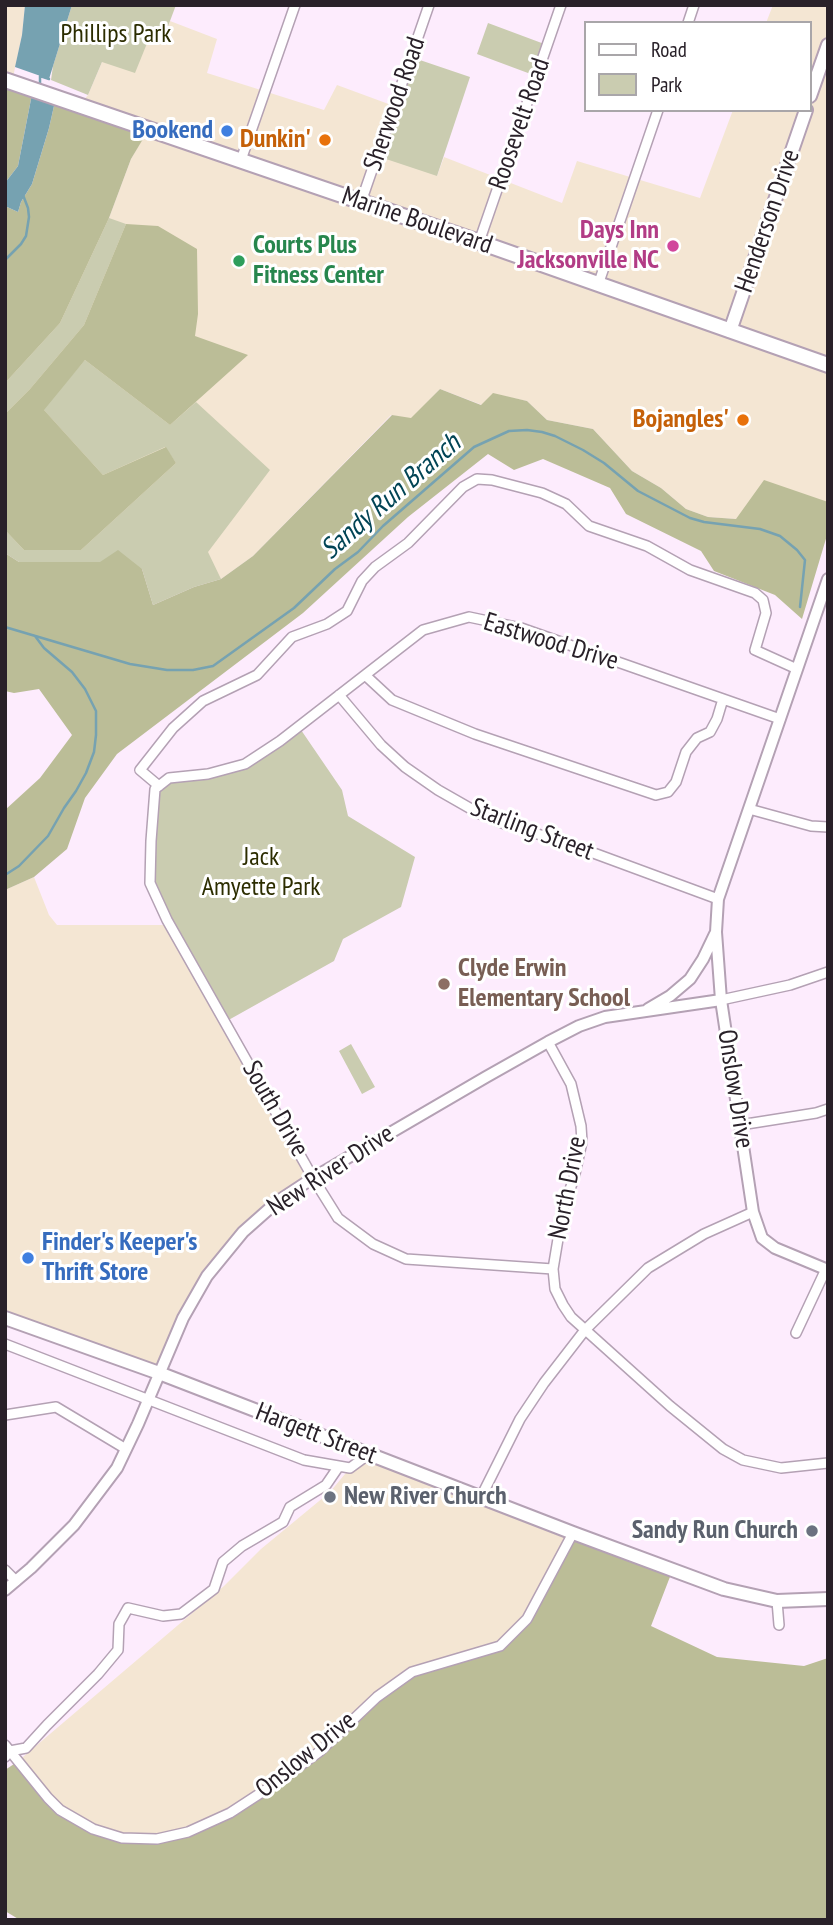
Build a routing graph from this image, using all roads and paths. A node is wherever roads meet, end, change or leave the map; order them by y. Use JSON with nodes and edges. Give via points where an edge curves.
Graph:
{"nodes":[{"id":1,"x":295,"y":5,"type":"edge"},
{"id":2,"x":429,"y":5,"type":"edge"},
{"id":3,"x":561,"y":5,"type":"edge"},
{"id":4,"x":828,"y":45,"type":"edge"},
{"id":5,"x":9,"y":81,"type":"edge"},
{"id":6,"x":812,"y":90,"type":"edge"},
{"id":7,"x":657,"y":112,"type":"edge"},
{"id":8,"x":805,"y":112,"type":"edge"},
{"id":9,"x":241,"y":160,"type":"junction"},
{"id":10,"x":361,"y":202,"type":"junction"},
{"id":11,"x":479,"y":242,"type":"junction"},
{"id":12,"x":598,"y":285,"type":"junction"},
{"id":13,"x":730,"y":331,"type":"junction"},
{"id":14,"x":828,"y":365,"type":"edge"},
{"id":15,"x":828,"y":579,"type":"edge"},
{"id":16,"x":797,"y":669,"type":"junction"},
{"id":17,"x":365,"y":675,"type":"junction"},
{"id":18,"x":339,"y":695,"type":"junction"},
{"id":19,"x":723,"y":699,"type":"junction"},
{"id":20,"x":780,"y":719,"type":"junction"},
{"id":21,"x":157,"y":787,"type":"junction"},
{"id":22,"x":749,"y":810,"type":"junction"},
{"id":23,"x":828,"y":827,"type":"edge"},
{"id":24,"x":718,"y":899,"type":"junction"},
{"id":25,"x":716,"y":932,"type":"junction"},
{"id":26,"x":828,"y":972,"type":"edge"},
{"id":27,"x":721,"y":1000,"type":"junction"},
{"id":28,"x":644,"y":1012,"type":"junction"},
{"id":29,"x":548,"y":1042,"type":"junction"},
{"id":30,"x":828,"y":1109,"type":"edge"},
{"id":31,"x":740,"y":1125,"type":"junction"},
{"id":32,"x":313,"y":1178,"type":"junction"},
{"id":33,"x":753,"y":1212,"type":"junction"},
{"id":34,"x":553,"y":1269,"type":"junction"},
{"id":35,"x":827,"y":1269,"type":"edge"},
{"id":36,"x":5,"y":1318,"type":"edge"},
{"id":37,"x":585,"y":1330,"type":"junction"},
{"id":38,"x":796,"y":1333,"type":"dead end"},
{"id":39,"x":5,"y":1344,"type":"edge"},
{"id":40,"x":159,"y":1373,"type":"junction"},
{"id":41,"x":148,"y":1399,"type":"junction"},
{"id":42,"x":5,"y":1415,"type":"edge"},
{"id":43,"x":126,"y":1449,"type":"junction"},
{"id":44,"x":369,"y":1454,"type":"junction"},
{"id":45,"x":828,"y":1463,"type":"edge"},
{"id":46,"x":339,"y":1466,"type":"junction"},
{"id":47,"x":481,"y":1497,"type":"junction"},
{"id":48,"x":573,"y":1533,"type":"junction"},
{"id":49,"x":5,"y":1570,"type":"edge"},
{"id":50,"x":16,"y":1581,"type":"junction"},
{"id":51,"x":5,"y":1590,"type":"edge"},
{"id":52,"x":828,"y":1599,"type":"edge"},
{"id":53,"x":777,"y":1601,"type":"junction"},
{"id":54,"x":779,"y":1625,"type":"dead end"},
{"id":55,"x":7,"y":1751,"type":"edge"}],
"edges":[{"from":1,"to":9,"type":"street"},
{"from":2,"to":10,"type":"street","name":"Sherwood Road"},
{"from":3,"to":11,"type":"street","name":"Roosevelt Road"},
{"from":4,"to":6,"type":"main road"},
{"from":5,"to":9,"type":"main road","name":"Marine Boulevard"},
{"from":7,"to":12,"type":"street"},
{"from":8,"to":13,"type":"main road","name":"Henderson Drive"},
{"from":9,"to":10,"type":"main road","name":"Marine Boulevard"},
{"from":10,"to":11,"type":"main road","name":"Marine Boulevard"},
{"from":11,"to":12,"type":"main road","name":"Marine Boulevard"},
{"from":12,"to":13,"type":"main road","name":"Marine Boulevard"},
{"from":13,"to":14,"type":"main road","name":"Marine Boulevard"},
{"from":15,"to":16,"type":"street","name":"Onslow Drive"},
{"from":16,"to":20,"type":"street","name":"Onslow Drive"},
{"from":16,"to":21,"type":"street","via":[[755,650],[766,613],[763,600],[755,593],[690,570],[647,545],[589,526],[566,504],[542,493],[477,479],[362,581],[347,611],[292,637],[257,675],[203,701],[173,728],[140,770]]},
{"from":17,"to":18,"type":"street","name":"Eastwood Drive"},
{"from":17,"to":19,"type":"street","name":"Eastwood Drive","via":[[423,630],[469,617],[521,628]]},
{"from":17,"to":19,"type":"street","via":[[404,706],[656,795],[668,792],[676,782],[686,752],[696,738],[710,732]]},
{"from":18,"to":21,"type":"street","name":"Eastwood Drive","via":[[245,764],[169,778]]},
{"from":18,"to":24,"type":"street","name":"Starling Street","via":[[405,767],[480,814]]},
{"from":19,"to":20,"type":"street","name":"Eastwood Drive"},
{"from":20,"to":22,"type":"street","name":"Onslow Drive"},
{"from":21,"to":32,"type":"street","name":"South Drive","via":[[150,883]]},
{"from":22,"to":23,"type":"street"},
{"from":22,"to":24,"type":"street","name":"Onslow Drive"},
{"from":24,"to":25,"type":"street","name":"Onslow Drive"},
{"from":25,"to":27,"type":"street","name":"Onslow Drive"},
{"from":25,"to":28,"type":"street","via":[[690,979]]},
{"from":26,"to":27,"type":"street","name":"New River Drive"},
{"from":27,"to":28,"type":"street","name":"New River Drive"},
{"from":27,"to":31,"type":"street","name":"Onslow Drive"},
{"from":28,"to":29,"type":"street","name":"New River Drive","via":[[605,1017]]},
{"from":29,"to":32,"type":"street","name":"New River Drive"},
{"from":29,"to":34,"type":"street","name":"North Drive","via":[[571,1084],[582,1142],[563,1209]]},
{"from":30,"to":31,"type":"street"},
{"from":31,"to":33,"type":"street","name":"Onslow Drive"},
{"from":32,"to":34,"type":"street","name":"South Drive","via":[[338,1217],[373,1244],[406,1259]]},
{"from":32,"to":40,"type":"street","name":"New River Drive","via":[[278,1200],[216,1263],[183,1318]]},
{"from":33,"to":35,"type":"street","name":"Onslow Drive","via":[[762,1238]]},
{"from":33,"to":37,"type":"street","via":[[704,1234],[648,1268]]},
{"from":34,"to":37,"type":"street","name":"North Drive","via":[[563,1305]]},
{"from":35,"to":38,"type":"street"},
{"from":36,"to":40,"type":"main road","name":"Hargett Street"},
{"from":37,"to":45,"type":"street","via":[[670,1406],[743,1461],[781,1468]]},
{"from":37,"to":47,"type":"street","via":[[520,1419]]},
{"from":39,"to":41,"type":"street"},
{"from":40,"to":41,"type":"street","name":"New River Drive"},
{"from":40,"to":44,"type":"main road","name":"Hargett Street"},
{"from":41,"to":43,"type":"street","name":"New River Drive"},
{"from":41,"to":46,"type":"street","via":[[304,1460]]},
{"from":42,"to":43,"type":"street","via":[[56,1407]]},
{"from":43,"to":50,"type":"street","name":"New River Drive","via":[[74,1525]]},
{"from":44,"to":46,"type":"street","via":[[350,1468]]},
{"from":44,"to":47,"type":"main road","name":"Hargett Street"},
{"from":46,"to":55,"type":"street","via":[[326,1485],[290,1507],[283,1522],[223,1562],[214,1589],[181,1614],[163,1616],[128,1608],[119,1624],[118,1650],[98,1674],[26,1748]]},
{"from":47,"to":48,"type":"main road","name":"Hargett Street"},
{"from":48,"to":53,"type":"main road","name":"Hargett Street","via":[[724,1589]]},
{"from":48,"to":55,"type":"street","name":"Onslow Drive","via":[[527,1619],[500,1646],[412,1672],[276,1783],[230,1813],[188,1832],[157,1839],[122,1838],[93,1829],[60,1810]]},
{"from":49,"to":50,"type":"street"},
{"from":50,"to":51,"type":"street","name":"New River Drive"},
{"from":52,"to":53,"type":"main road","name":"Hargett Street"},
{"from":53,"to":54,"type":"street"}]}
